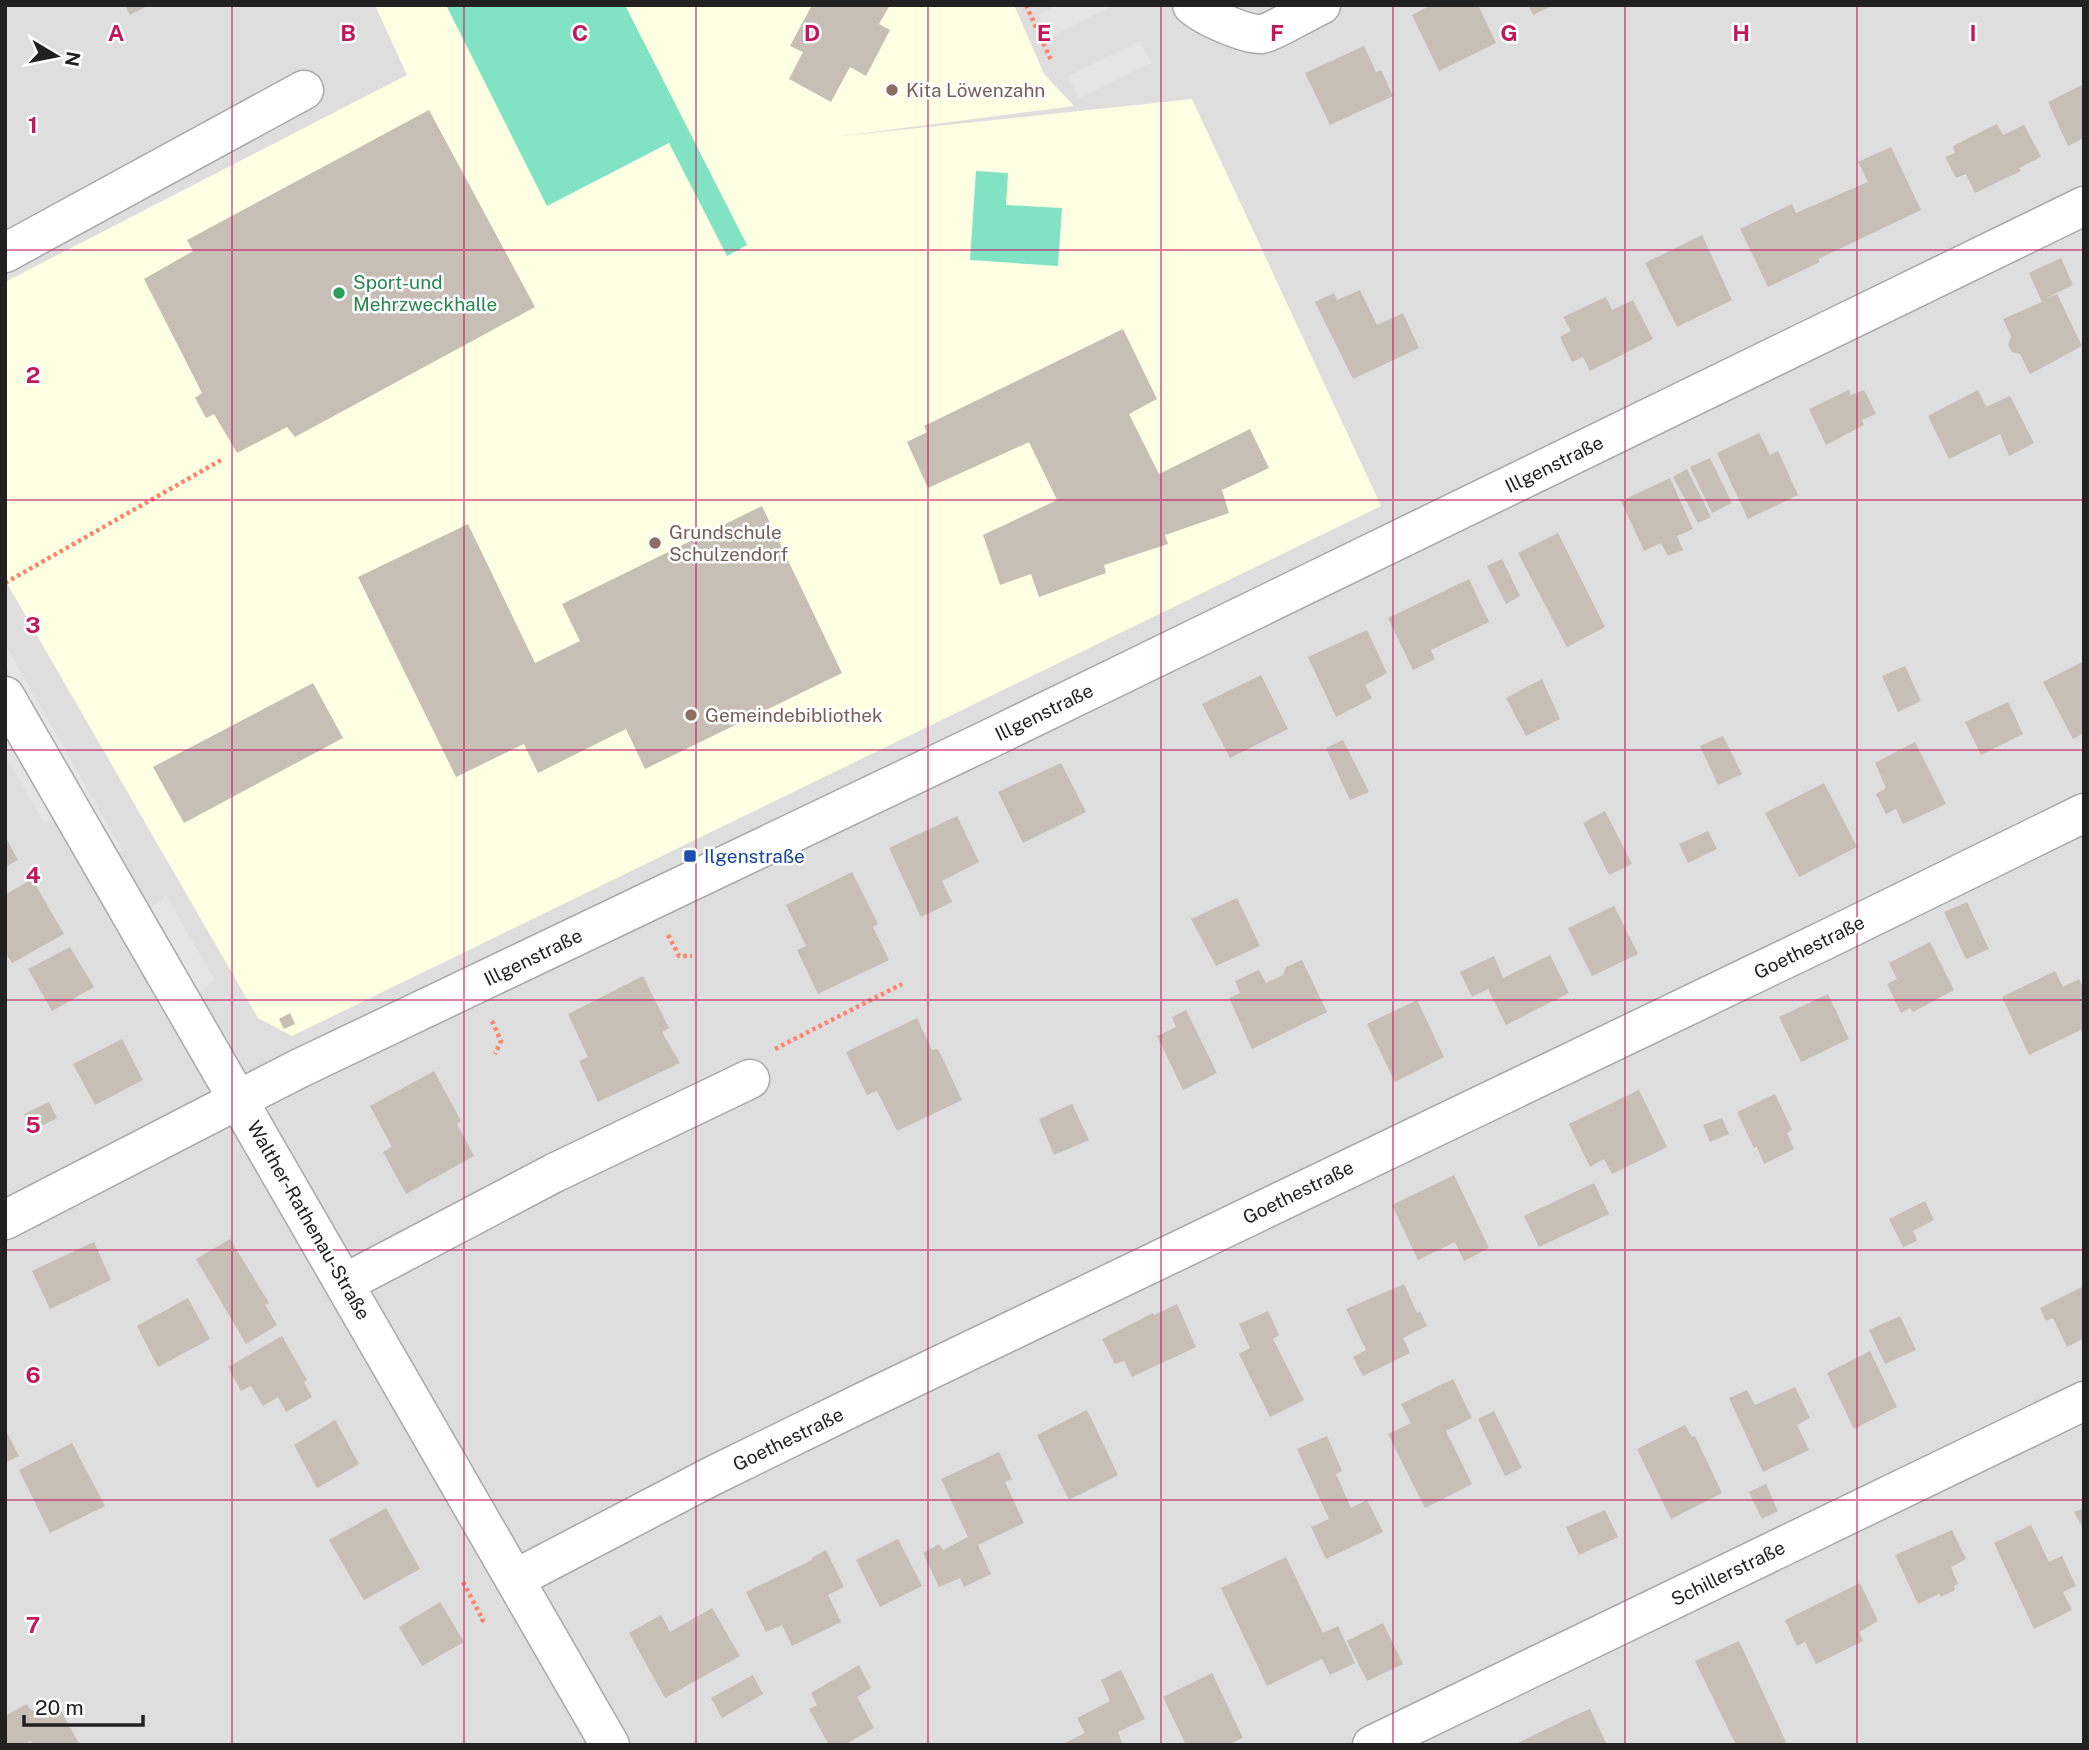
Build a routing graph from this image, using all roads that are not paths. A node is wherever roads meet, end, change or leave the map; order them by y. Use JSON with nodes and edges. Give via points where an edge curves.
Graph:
{"nodes":[{"id":1,"x":1192,"y":5,"type":"edge"},
{"id":2,"x":1321,"y":5,"type":"edge"},
{"id":3,"x":304,"y":90,"type":"dead end"},
{"id":4,"x":2084,"y":206,"type":"edge"},
{"id":5,"x":5,"y":253,"type":"edge"},
{"id":6,"x":5,"y":696,"type":"edge"},
{"id":7,"x":2084,"y":813,"type":"edge"},
{"id":8,"x":758,"y":1066,"type":"road end"},
{"id":9,"x":238,"y":1099,"type":"junction"},
{"id":10,"x":5,"y":1220,"type":"edge"},
{"id":11,"x":345,"y":1283,"type":"junction"},
{"id":12,"x":2084,"y":1401,"type":"edge"},
{"id":13,"x":516,"y":1578,"type":"junction"},
{"id":14,"x":610,"y":1745,"type":"edge"},
{"id":15,"x":1372,"y":1745,"type":"edge"}],
"edges":[{"from":1,"to":2,"type":"street","via":[[1201,14],[1262,34]]},
{"from":3,"to":5,"type":"street"},
{"from":4,"to":9,"type":"street","name":"Illgenstraße","via":[[1011,729]]},
{"from":6,"to":9,"type":"street","name":"Walther-Rathenau-Straße"},
{"from":7,"to":13,"type":"street","name":"Goethestraße","via":[[710,1477]]},
{"from":8,"to":11,"type":"street"},
{"from":9,"to":10,"type":"street","name":"Illgenstraße"},
{"from":9,"to":11,"type":"street","name":"Walther-Rathenau-Straße"},
{"from":11,"to":13,"type":"street","name":"Walther-Rathenau-Straße"},
{"from":12,"to":15,"type":"street","name":"Schillerstraße"},
{"from":13,"to":14,"type":"street","name":"Walther-Rathenau-Straße"}]}
